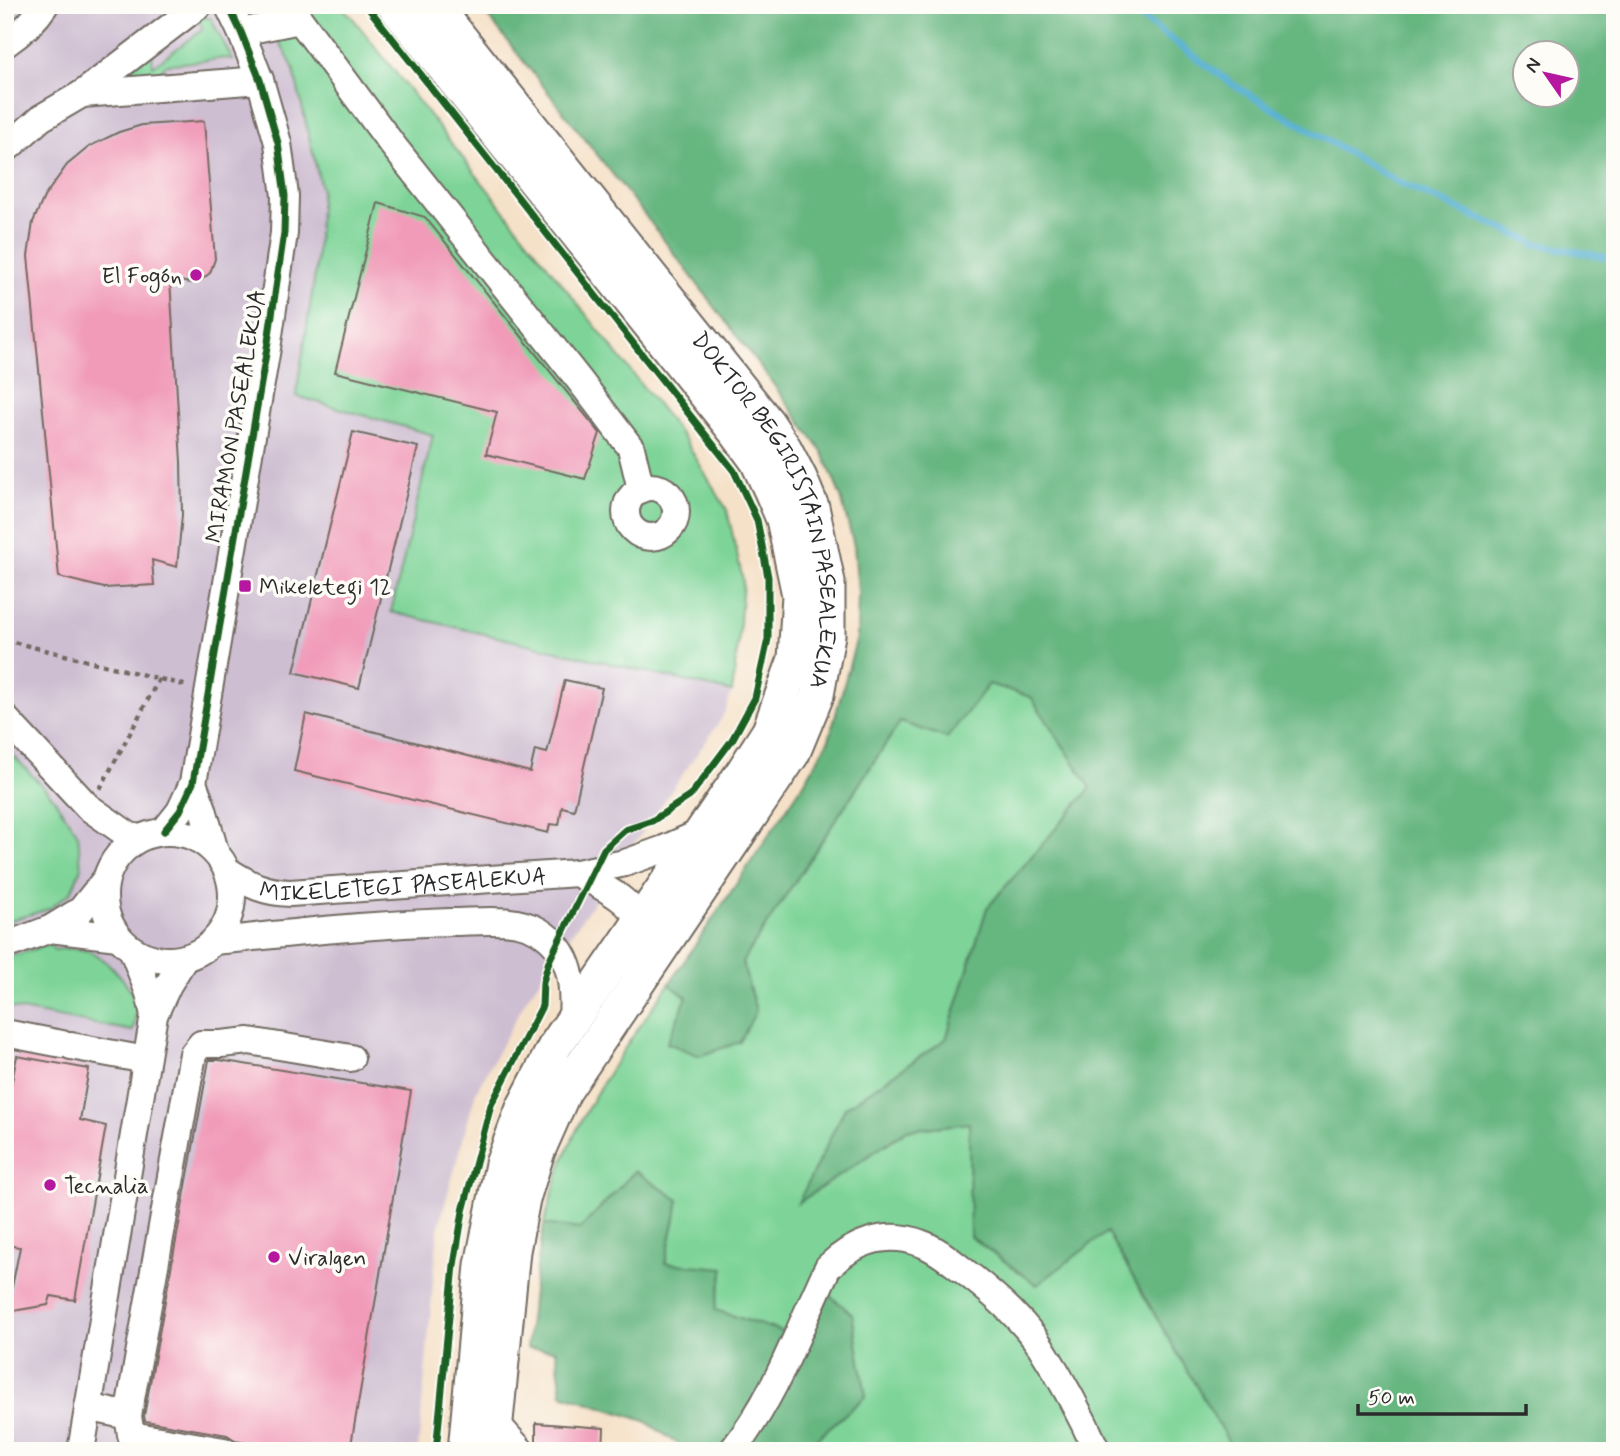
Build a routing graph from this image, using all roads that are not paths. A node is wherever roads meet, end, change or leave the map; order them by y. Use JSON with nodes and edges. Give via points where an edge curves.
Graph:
{"nodes":[{"id":1,"x":45,"y":5,"type":"edge"},
{"id":2,"x":199,"y":5,"type":"edge"},
{"id":3,"x":228,"y":5,"type":"edge"},
{"id":4,"x":394,"y":5,"type":"edge"},
{"id":5,"x":434,"y":5,"type":"edge"},
{"id":6,"x":241,"y":32,"type":"junction"},
{"id":7,"x":5,"y":44,"type":"edge"},
{"id":8,"x":260,"y":80,"type":"junction"},
{"id":9,"x":82,"y":94,"type":"junction"},
{"id":10,"x":5,"y":150,"type":"edge"},
{"id":11,"x":641,"y":489,"type":"dead end"},
{"id":12,"x":5,"y":718,"type":"edge"},
{"id":13,"x":193,"y":783,"type":"junction"},
{"id":14,"x":92,"y":802,"type":"junction"},
{"id":15,"x":164,"y":831,"type":"junction"},
{"id":16,"x":702,"y":832,"type":"junction"},
{"id":17,"x":138,"y":838,"type":"junction"},
{"id":18,"x":222,"y":861,"type":"junction"},
{"id":19,"x":108,"y":872,"type":"junction"},
{"id":20,"x":577,"y":873,"type":"junction"},
{"id":21,"x":639,"y":923,"type":"junction"},
{"id":22,"x":51,"y":929,"type":"junction"},
{"id":23,"x":215,"y":941,"type":"junction"},
{"id":24,"x":126,"y":944,"type":"junction"},
{"id":25,"x":5,"y":946,"type":"edge"},
{"id":26,"x":184,"y":959,"type":"junction"},
{"id":27,"x":155,"y":1015,"type":"junction"},
{"id":28,"x":572,"y":1021,"type":"junction"},
{"id":29,"x":5,"y":1033,"type":"edge"},
{"id":30,"x":596,"y":1044,"type":"junction"},
{"id":31,"x":146,"y":1060,"type":"junction"},
{"id":32,"x":351,"y":1065,"type":"dead end"},
{"id":33,"x":88,"y":1407,"type":"junction"},
{"id":34,"x":128,"y":1416,"type":"junction"},
{"id":35,"x":494,"y":1437,"type":"edge"},
{"id":36,"x":81,"y":1451,"type":"edge"},
{"id":37,"x":223,"y":1451,"type":"edge"},
{"id":38,"x":465,"y":1451,"type":"edge"},
{"id":39,"x":521,"y":1451,"type":"edge"},
{"id":40,"x":732,"y":1451,"type":"edge"},
{"id":41,"x":1097,"y":1451,"type":"edge"}],
"edges":[{"from":1,"to":7,"type":"street","via":[[22,33]]},
{"from":2,"to":9,"type":"street"},
{"from":3,"to":6,"type":"street","name":"MIRAMON PASEALEKUA"},
{"from":4,"to":16,"type":"main road","name":"DOKTOR BEGIRISTAIN PASEALEKUA","via":[[738,435],[757,461],[783,519],[799,595],[795,659],[769,731]]},
{"from":5,"to":30,"type":"main road","name":"DOKTOR BEGIRISTAIN PASEALEKUA","via":[[786,449],[812,507],[828,582],[828,635],[817,695],[793,753]]},
{"from":6,"to":8,"type":"street","name":"MIRAMON PASEALEKUA"},
{"from":6,"to":11,"type":"street","via":[[300,20],[631,448]]},
{"from":8,"to":9,"type":"street"},
{"from":8,"to":13,"type":"street","name":"MIRAMON PASEALEKUA","via":[[278,143],[284,233]]},
{"from":9,"to":10,"type":"street","via":[[41,118]]},
{"from":12,"to":14,"type":"street"},
{"from":13,"to":15,"type":"street","name":"MIRAMON PASEALEKUA"},
{"from":13,"to":18,"type":"street","name":"MIRAMON PASEALEKUA"},
{"from":14,"to":17,"type":"street","via":[[128,835]]},
{"from":14,"to":19,"type":"street"},
{"from":15,"to":17,"type":"street"},
{"from":15,"to":18,"type":"street","via":[[200,839]]},
{"from":16,"to":20,"type":"street","name":"MIKELETEGI PASEALEKUA","via":[[625,863]]},
{"from":16,"to":21,"type":"main road","name":"DOKTOR BEGIRISTAIN PASEALEKUA"},
{"from":17,"to":19,"type":"street"},
{"from":18,"to":20,"type":"street","name":"MIKELETEGI PASEALEKUA","via":[[251,886],[272,892]]},
{"from":18,"to":23,"type":"street","via":[[233,889],[232,908]]},
{"from":19,"to":22,"type":"street","via":[[81,910]]},
{"from":19,"to":24,"type":"street","via":[[107,919]]},
{"from":20,"to":21,"type":"street","via":[[631,907]]},
{"from":21,"to":28,"type":"main road"},
{"from":21,"to":30,"type":"street","name":"DOKTOR BEGIRISTAIN PASEALEKUA","via":[[630,964],[606,1007]]},
{"from":22,"to":24,"type":"street"},
{"from":22,"to":25,"type":"street"},
{"from":23,"to":26,"type":"street"},
{"from":23,"to":28,"type":"street","name":"MIKELETEGI PASEALEKUA","via":[[420,923],[519,924],[537,930],[563,954],[574,994]]},
{"from":24,"to":26,"type":"street","via":[[149,958]]},
{"from":24,"to":27,"type":"street"},
{"from":26,"to":27,"type":"street"},
{"from":27,"to":31,"type":"street"},
{"from":28,"to":38,"type":"main road","via":[[523,1108],[502,1164],[482,1265]]},
{"from":29,"to":31,"type":"street"},
{"from":30,"to":35,"type":"main road","name":"DOKTOR BEGIRISTAIN PASEALEKUA","via":[[564,1092],[523,1199],[513,1251]]},
{"from":31,"to":33,"type":"street"},
{"from":32,"to":34,"type":"street","via":[[249,1041],[201,1044],[193,1054]]},
{"from":33,"to":34,"type":"street"},
{"from":33,"to":36,"type":"street"},
{"from":34,"to":37,"type":"street","via":[[131,1435]]},
{"from":35,"to":39,"type":"street"},
{"from":40,"to":41,"type":"street","via":[[769,1397],[828,1267],[855,1246],[873,1239],[898,1238],[943,1255],[1017,1317],[1041,1347]]}]}
